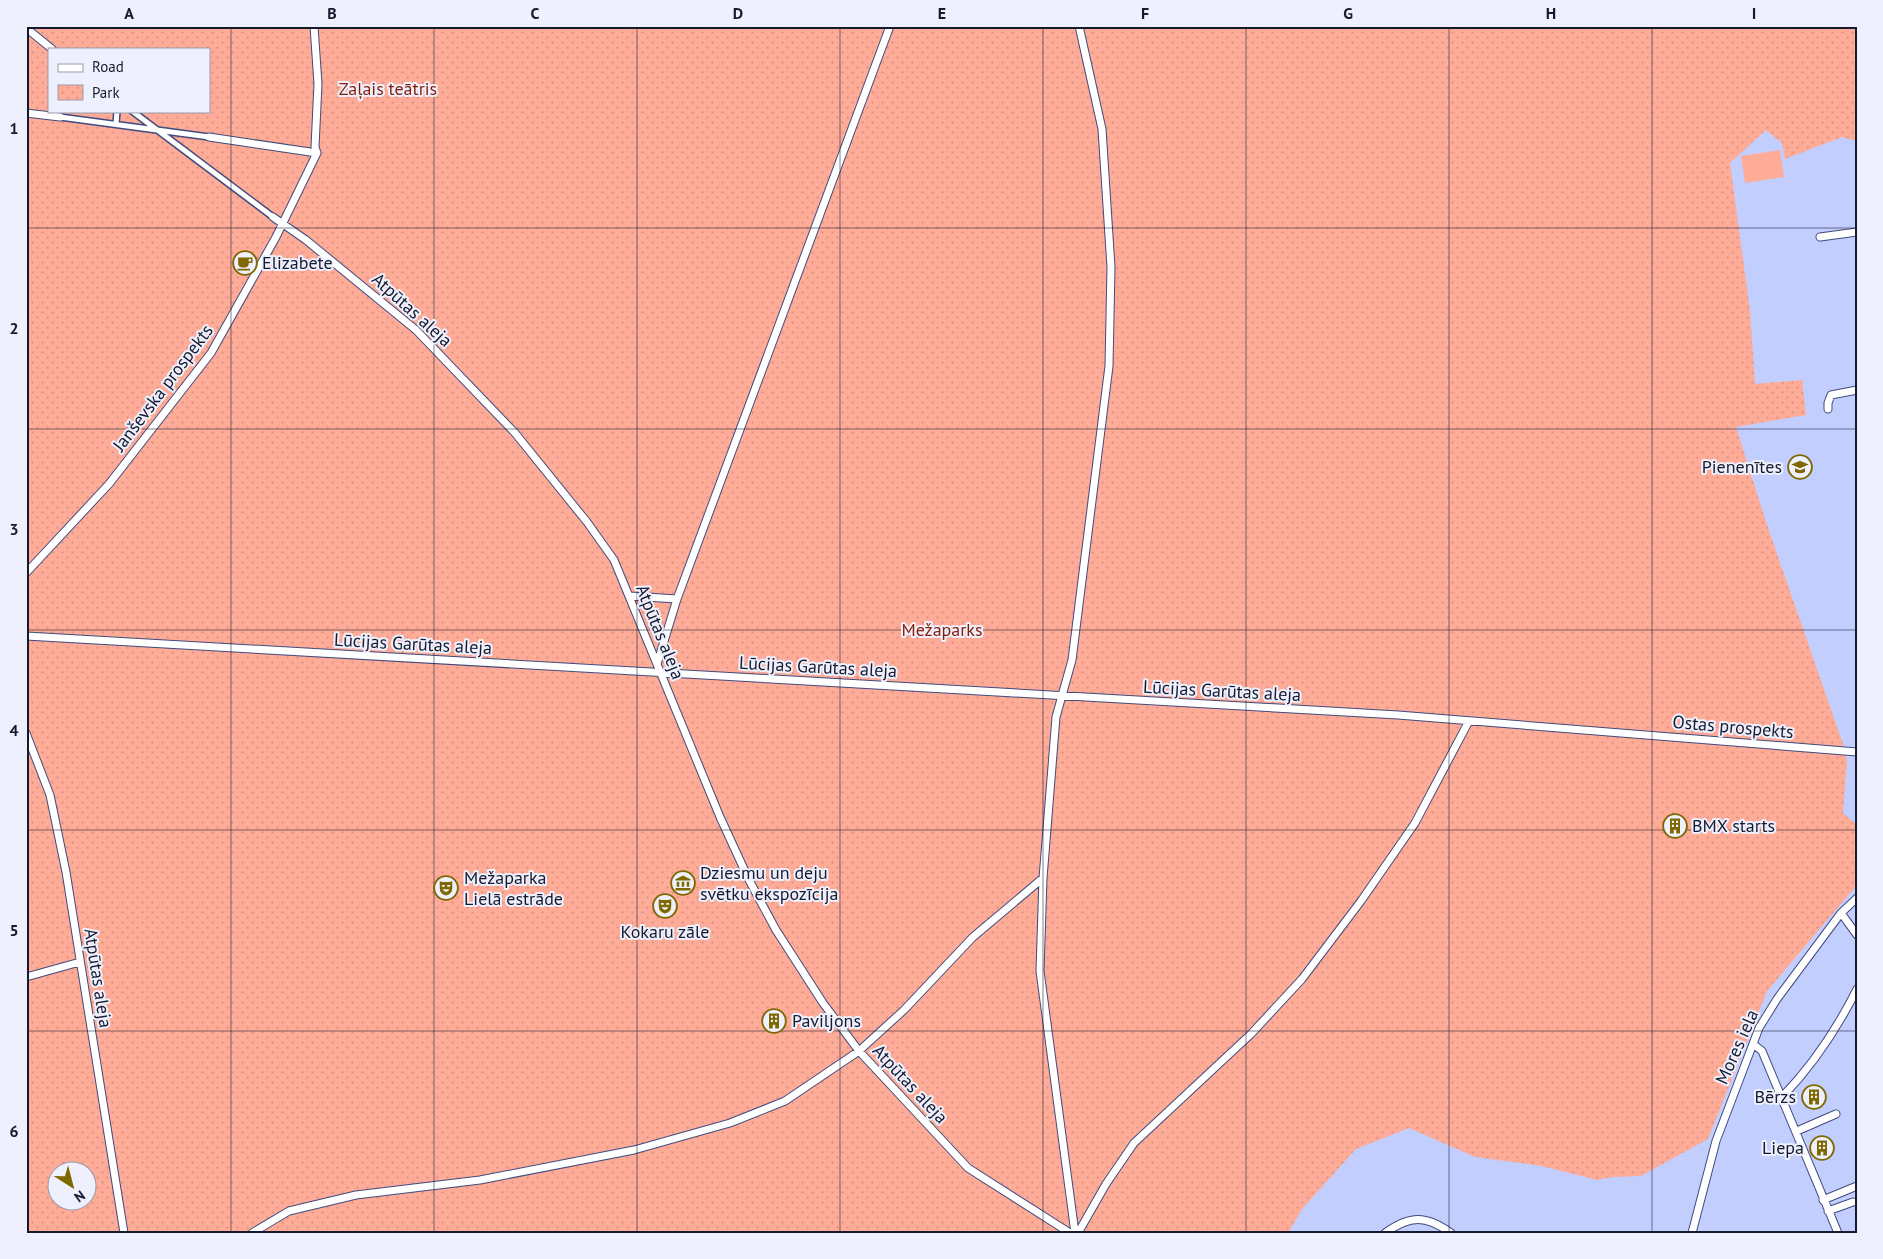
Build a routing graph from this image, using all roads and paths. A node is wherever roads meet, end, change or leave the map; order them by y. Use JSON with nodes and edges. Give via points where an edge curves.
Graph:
{"nodes":[{"id":1,"x":314,"y":26,"type":"edge"},
{"id":2,"x":890,"y":26,"type":"edge"},
{"id":3,"x":1079,"y":26,"type":"edge"},
{"id":4,"x":26,"y":28,"type":"edge"},
{"id":5,"x":51,"y":48,"type":"edge"},
{"id":6,"x":117,"y":112,"type":"edge"},
{"id":7,"x":133,"y":112,"type":"edge"},
{"id":8,"x":26,"y":113,"type":"edge"},
{"id":9,"x":60,"y":117,"type":"joint"},
{"id":10,"x":116,"y":124,"type":"junction"},
{"id":11,"x":157,"y":130,"type":"junction"},
{"id":12,"x":209,"y":137,"type":"joint"},
{"id":13,"x":317,"y":153,"type":"junction"},
{"id":14,"x":273,"y":217,"type":"joint"},
{"id":15,"x":282,"y":224,"type":"junction"},
{"id":16,"x":1857,"y":232,"type":"edge"},
{"id":17,"x":1820,"y":237,"type":"dead end"},
{"id":18,"x":1857,"y":390,"type":"edge"},
{"id":19,"x":1828,"y":409,"type":"dead end"},
{"id":20,"x":26,"y":573,"type":"edge"},
{"id":21,"x":630,"y":596,"type":"junction"},
{"id":22,"x":677,"y":599,"type":"junction"},
{"id":23,"x":26,"y":636,"type":"edge"},
{"id":24,"x":657,"y":664,"type":"junction"},
{"id":25,"x":660,"y":672,"type":"junction"},
{"id":26,"x":1061,"y":697,"type":"junction"},
{"id":27,"x":1469,"y":721,"type":"junction"},
{"id":28,"x":1607,"y":732,"type":"joint"},
{"id":29,"x":26,"y":733,"type":"edge"},
{"id":30,"x":1857,"y":752,"type":"edge"},
{"id":31,"x":1043,"y":878,"type":"junction"},
{"id":32,"x":1857,"y":898,"type":"edge"},
{"id":33,"x":1841,"y":913,"type":"junction"},
{"id":34,"x":1857,"y":935,"type":"edge"},
{"id":35,"x":80,"y":962,"type":"junction"},
{"id":36,"x":26,"y":977,"type":"edge"},
{"id":37,"x":1857,"y":989,"type":"edge"},
{"id":38,"x":1752,"y":1044,"type":"junction"},
{"id":39,"x":859,"y":1051,"type":"junction"},
{"id":40,"x":1782,"y":1097,"type":"junction"},
{"id":41,"x":1836,"y":1114,"type":"dead end"},
{"id":42,"x":1797,"y":1130,"type":"junction"},
{"id":43,"x":1857,"y":1186,"type":"edge"},
{"id":44,"x":1824,"y":1200,"type":"junction"},
{"id":45,"x":1853,"y":1202,"type":"dead end"},
{"id":46,"x":1828,"y":1211,"type":"junction"},
{"id":47,"x":124,"y":1233,"type":"edge"},
{"id":48,"x":252,"y":1233,"type":"edge"},
{"id":49,"x":1070,"y":1233,"type":"edge"},
{"id":50,"x":1076,"y":1233,"type":"edge"},
{"id":51,"x":1385,"y":1233,"type":"edge"},
{"id":52,"x":1451,"y":1233,"type":"edge"},
{"id":53,"x":1692,"y":1233,"type":"edge"},
{"id":54,"x":1838,"y":1233,"type":"edge"}],
"edges":[{"from":1,"to":13,"type":"street","via":[[318,84],[314,147]]},
{"from":2,"to":22,"type":"street"},
{"from":3,"to":26,"type":"street","via":[[1102,129],[1110,267],[1109,366],[1072,660]]},
{"from":4,"to":5,"type":"street"},
{"from":6,"to":10,"type":"street"},
{"from":7,"to":11,"type":"street","name":"Atpūtas aleja"},
{"from":8,"to":9,"type":"street"},
{"from":9,"to":10,"type":"street"},
{"from":10,"to":11,"type":"street"},
{"from":11,"to":12,"type":"street"},
{"from":11,"to":14,"type":"street","name":"Atpūtas aleja"},
{"from":12,"to":13,"type":"street"},
{"from":13,"to":15,"type":"street","name":"Janševska prospekts"},
{"from":14,"to":15,"type":"street","name":"Atpūtas aleja"},
{"from":15,"to":20,"type":"street","name":"Janševska prospekts","via":[[211,353],[109,484]]},
{"from":15,"to":21,"type":"street","name":"Atpūtas aleja","via":[[416,330],[515,433],[593,529],[614,560]]},
{"from":16,"to":17,"type":"street"},
{"from":18,"to":19,"type":"street","via":[[1832,395]]},
{"from":21,"to":22,"type":"street"},
{"from":21,"to":24,"type":"street","name":"Atpūtas aleja"},
{"from":22,"to":24,"type":"street"},
{"from":23,"to":25,"type":"street","name":"Lūcijas Garūtas aleja"},
{"from":24,"to":25,"type":"street","name":"Atpūtas aleja"},
{"from":25,"to":26,"type":"street","name":"Lūcijas Garūtas aleja"},
{"from":25,"to":39,"type":"street","name":"Atpūtas aleja","via":[[749,880],[776,930],[823,1003]]},
{"from":26,"to":27,"type":"street","name":"Lūcijas Garūtas aleja"},
{"from":26,"to":31,"type":"street","via":[[1056,717]]},
{"from":27,"to":28,"type":"street","name":"Lūcijas Garūtas aleja"},
{"from":27,"to":50,"type":"street","via":[[1415,823],[1302,979],[1251,1034],[1134,1143]]},
{"from":28,"to":30,"type":"street","name":"Ostas prospekts"},
{"from":29,"to":35,"type":"street","name":"Atpūtas aleja","via":[[50,795]]},
{"from":31,"to":39,"type":"street","via":[[973,937],[904,1010]]},
{"from":31,"to":50,"type":"street","via":[[1040,971]]},
{"from":32,"to":33,"type":"street","name":"Mores iela"},
{"from":33,"to":34,"type":"street"},
{"from":33,"to":38,"type":"street","name":"Mores iela","via":[[1765,1016]]},
{"from":35,"to":36,"type":"street"},
{"from":35,"to":47,"type":"street","name":"Atpūtas aleja"},
{"from":37,"to":40,"type":"street","via":[[1807,1071]]},
{"from":38,"to":40,"type":"street","via":[[1762,1051]]},
{"from":38,"to":53,"type":"street","name":"Mores iela","via":[[1716,1141]]},
{"from":39,"to":48,"type":"street","via":[[785,1100],[686,1137],[497,1177],[350,1196],[289,1211]]},
{"from":39,"to":49,"type":"street","name":"Atpūtas aleja","via":[[968,1168]]},
{"from":40,"to":42,"type":"street"},
{"from":41,"to":42,"type":"street"},
{"from":42,"to":44,"type":"street"},
{"from":43,"to":44,"type":"street"},
{"from":44,"to":46,"type":"street"},
{"from":45,"to":46,"type":"street"},
{"from":46,"to":54,"type":"street"},
{"from":51,"to":52,"type":"street","via":[[1398,1224],[1421,1218]]}]}
